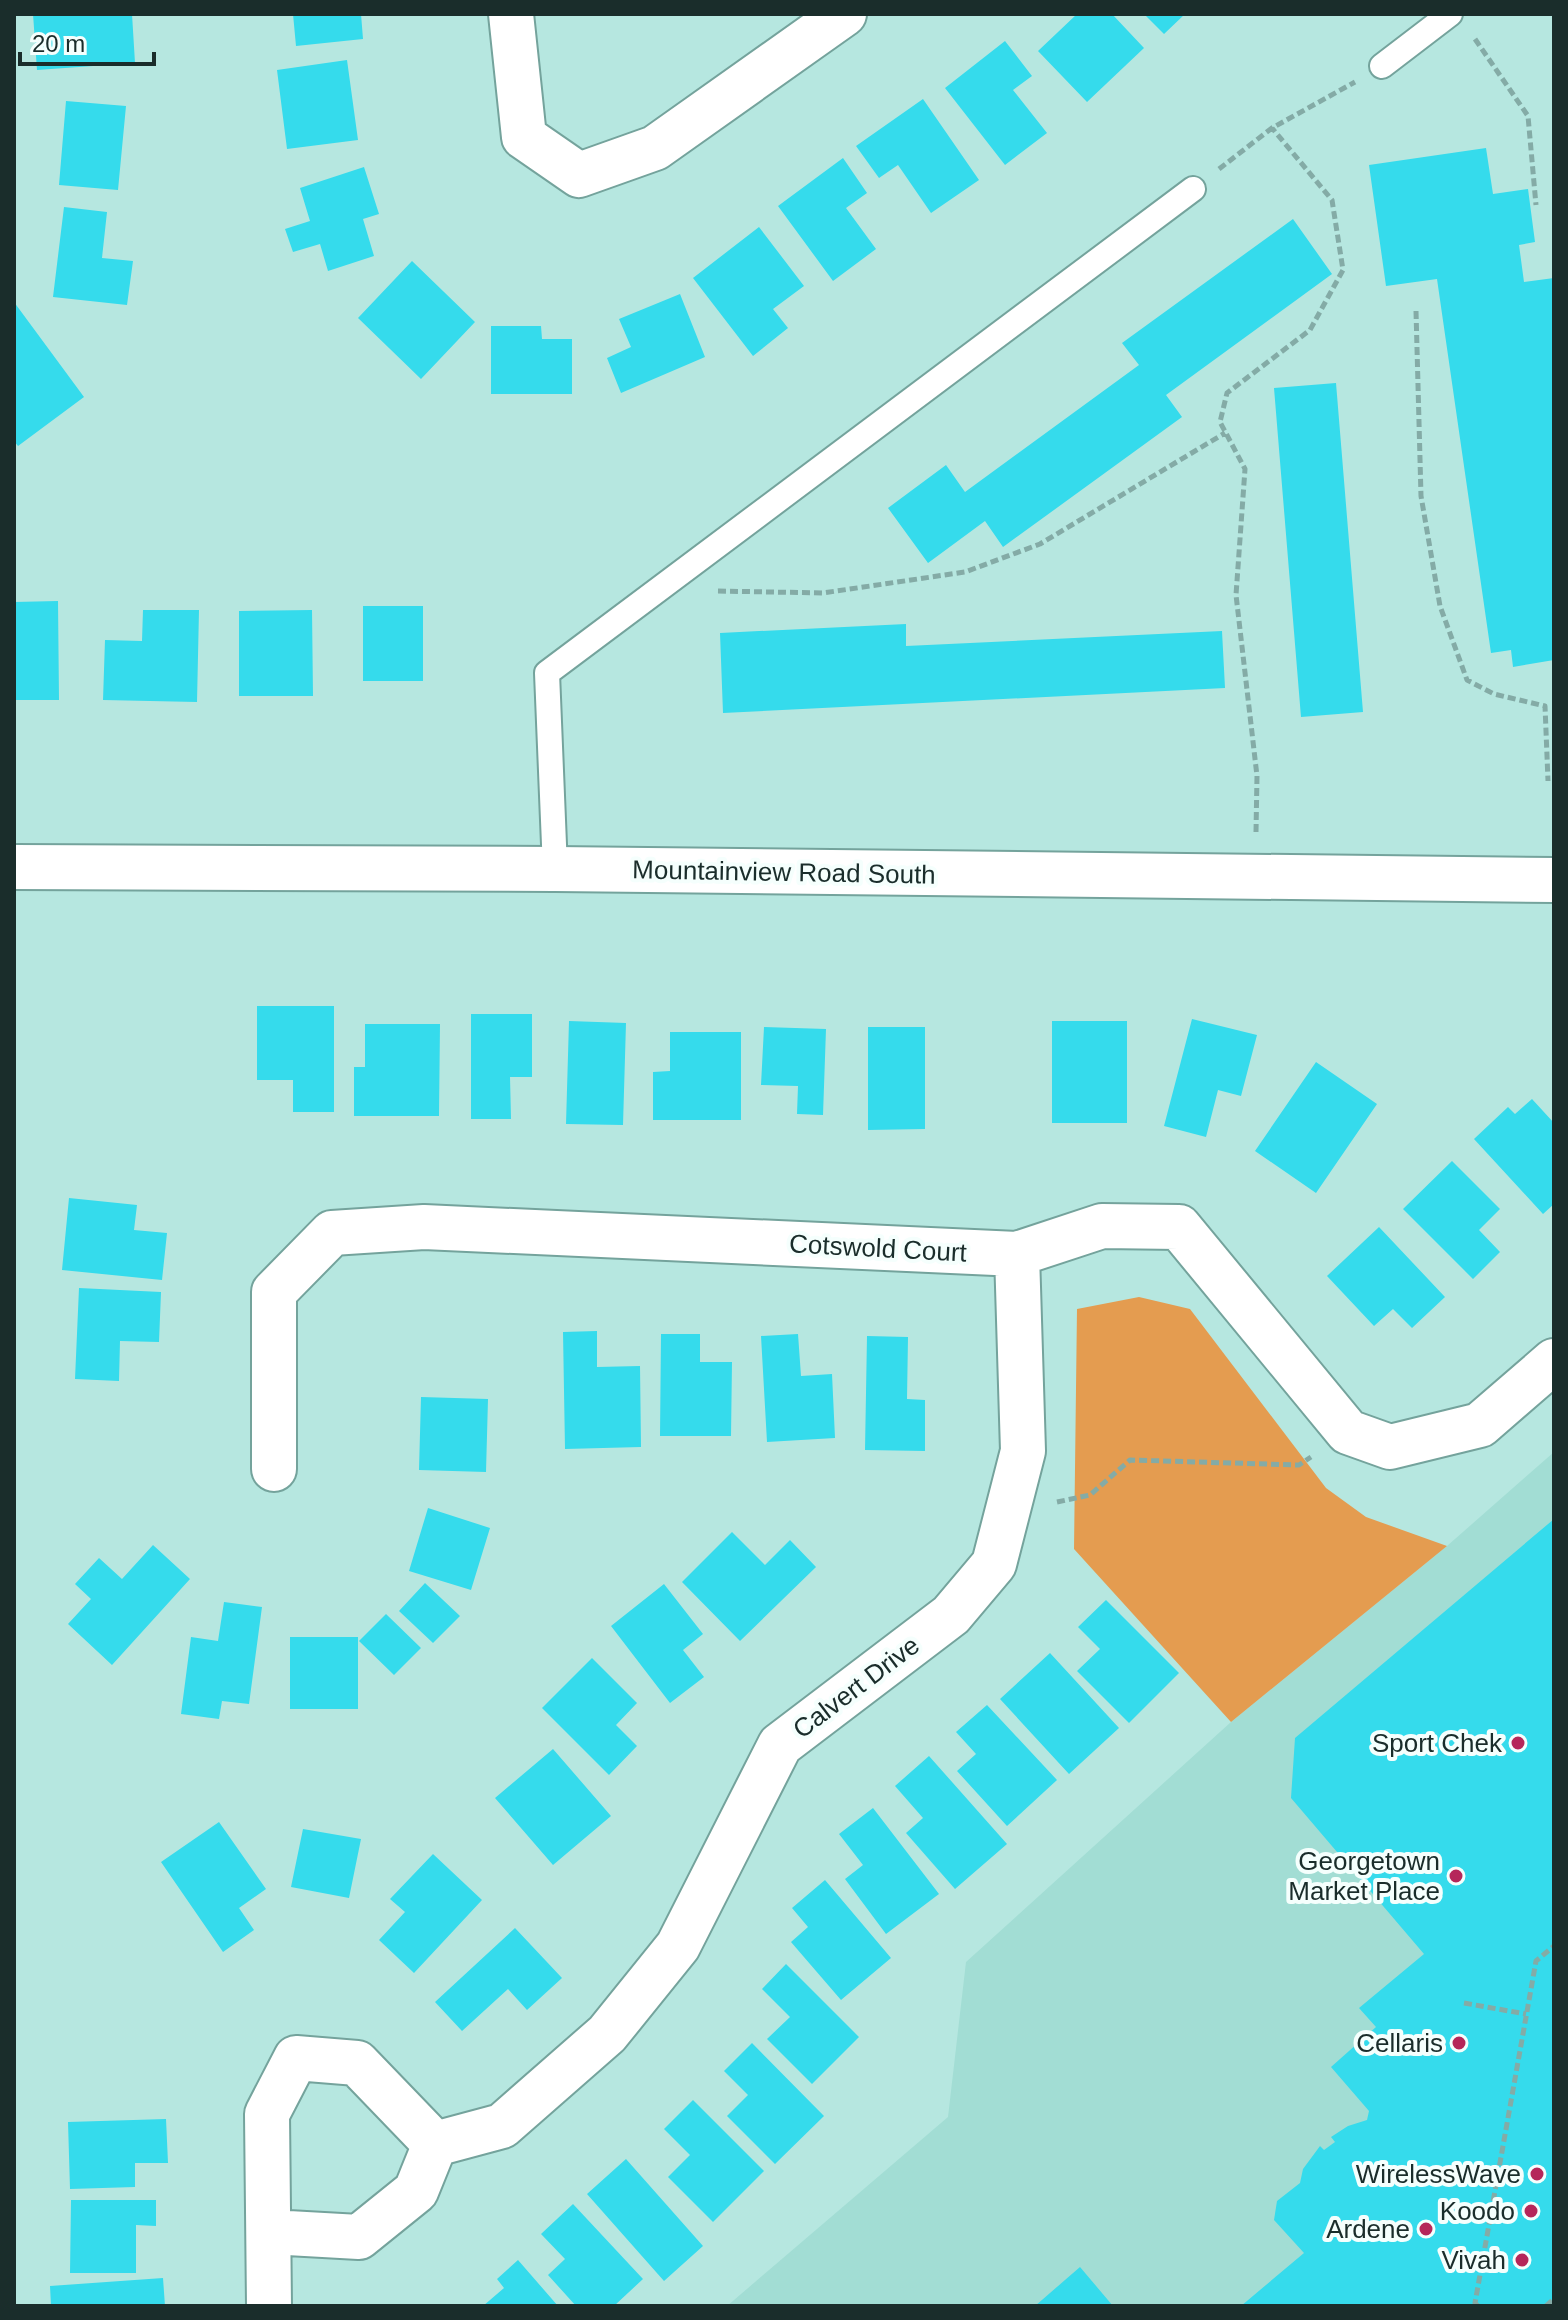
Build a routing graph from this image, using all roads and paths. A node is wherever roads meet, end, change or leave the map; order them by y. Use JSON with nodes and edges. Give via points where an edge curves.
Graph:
{"nodes":[{"id":1,"x":511,"y":14,"type":"edge"},
{"id":2,"x":844,"y":14,"type":"edge"},
{"id":3,"x":1458,"y":20,"type":"edge"},
{"id":4,"x":1382,"y":66,"type":"joint"},
{"id":5,"x":1272,"y":128,"type":"junction"},
{"id":6,"x":1193,"y":189,"type":"joint"},
{"id":7,"x":1536,"y":205,"type":"dead end"},
{"id":8,"x":1416,"y":311,"type":"dead end"},
{"id":9,"x":1225,"y":433,"type":"junction"},
{"id":10,"x":657,"y":590,"type":"junction"},
{"id":11,"x":1548,"y":781,"type":"dead end"},
{"id":12,"x":14,"y":867,"type":"edge"},
{"id":13,"x":555,"y":869,"type":"junction"},
{"id":14,"x":1256,"y":877,"type":"junction"},
{"id":15,"x":1554,"y":880,"type":"edge"},
{"id":16,"x":1017,"y":1254,"type":"junction"},
{"id":17,"x":1554,"y":1361,"type":"edge"},
{"id":18,"x":1348,"y":1432,"type":"junction"},
{"id":19,"x":274,"y":1469,"type":"dead end"},
{"id":20,"x":1008,"y":1512,"type":"junction"},
{"id":21,"x":1554,"y":1946,"type":"edge"},
{"id":22,"x":1464,"y":2003,"type":"dead end"},
{"id":23,"x":1526,"y":2014,"type":"junction"},
{"id":24,"x":435,"y":2144,"type":"junction"},
{"id":25,"x":270,"y":2232,"type":"junction"},
{"id":26,"x":1554,"y":2299,"type":"edge"},
{"id":27,"x":269,"y":2306,"type":"edge"},
{"id":28,"x":1478,"y":2306,"type":"edge"},
{"id":29,"x":1546,"y":2306,"type":"edge"}],
"edges":[{"from":1,"to":2,"type":"street","via":[[524,137],[579,175],[655,148]]},
{"from":3,"to":4,"type":"lane"},
{"from":3,"to":7,"type":"path","via":[[1528,116]]},
{"from":4,"to":5,"type":"path"},
{"from":5,"to":6,"type":"path"},
{"from":5,"to":9,"type":"path","via":[[1332,200],[1343,270],[1310,330],[1227,393],[1220,422]]},
{"from":6,"to":10,"type":"lane"},
{"from":8,"to":11,"type":"path","via":[[1421,496],[1440,606],[1467,680],[1494,694],[1545,706]]},
{"from":9,"to":10,"type":"path","via":[[1040,544],[965,572],[823,593]]},
{"from":9,"to":14,"type":"path","via":[[1245,469],[1236,595],[1257,776]]},
{"from":10,"to":13,"type":"lane","via":[[547,673]]},
{"from":12,"to":13,"type":"street","name":"Mountainview Road South"},
{"from":13,"to":14,"type":"street","name":"Mountainview Road South"},
{"from":14,"to":15,"type":"street","name":"Mountainview Road South"},
{"from":16,"to":18,"type":"street","name":"Cotswold Court","via":[[1102,1226],[1179,1227]]},
{"from":16,"to":19,"type":"street","name":"Cotswold Court","via":[[424,1227],[332,1233],[274,1292]]},
{"from":16,"to":20,"type":"street","name":"Calvert Drive","via":[[1023,1451]]},
{"from":17,"to":18,"type":"street","via":[[1480,1425],[1390,1447]]},
{"from":18,"to":20,"type":"path","via":[[1299,1465],[1130,1460],[1090,1495]]},
{"from":20,"to":24,"type":"street","name":"Calvert Drive","via":[[994,1564],[951,1615],[780,1745],[678,1946],[607,2034],[502,2126]]},
{"from":21,"to":23,"type":"path","via":[[1536,1961]]},
{"from":22,"to":23,"type":"path"},
{"from":23,"to":28,"type":"path"},
{"from":24,"to":25,"type":"street","via":[[416,2191],[359,2237]]},
{"from":24,"to":25,"type":"street","via":[[357,2063],[296,2058],[267,2114]]},
{"from":25,"to":27,"type":"street"},
{"from":26,"to":29,"type":"path"}]}
